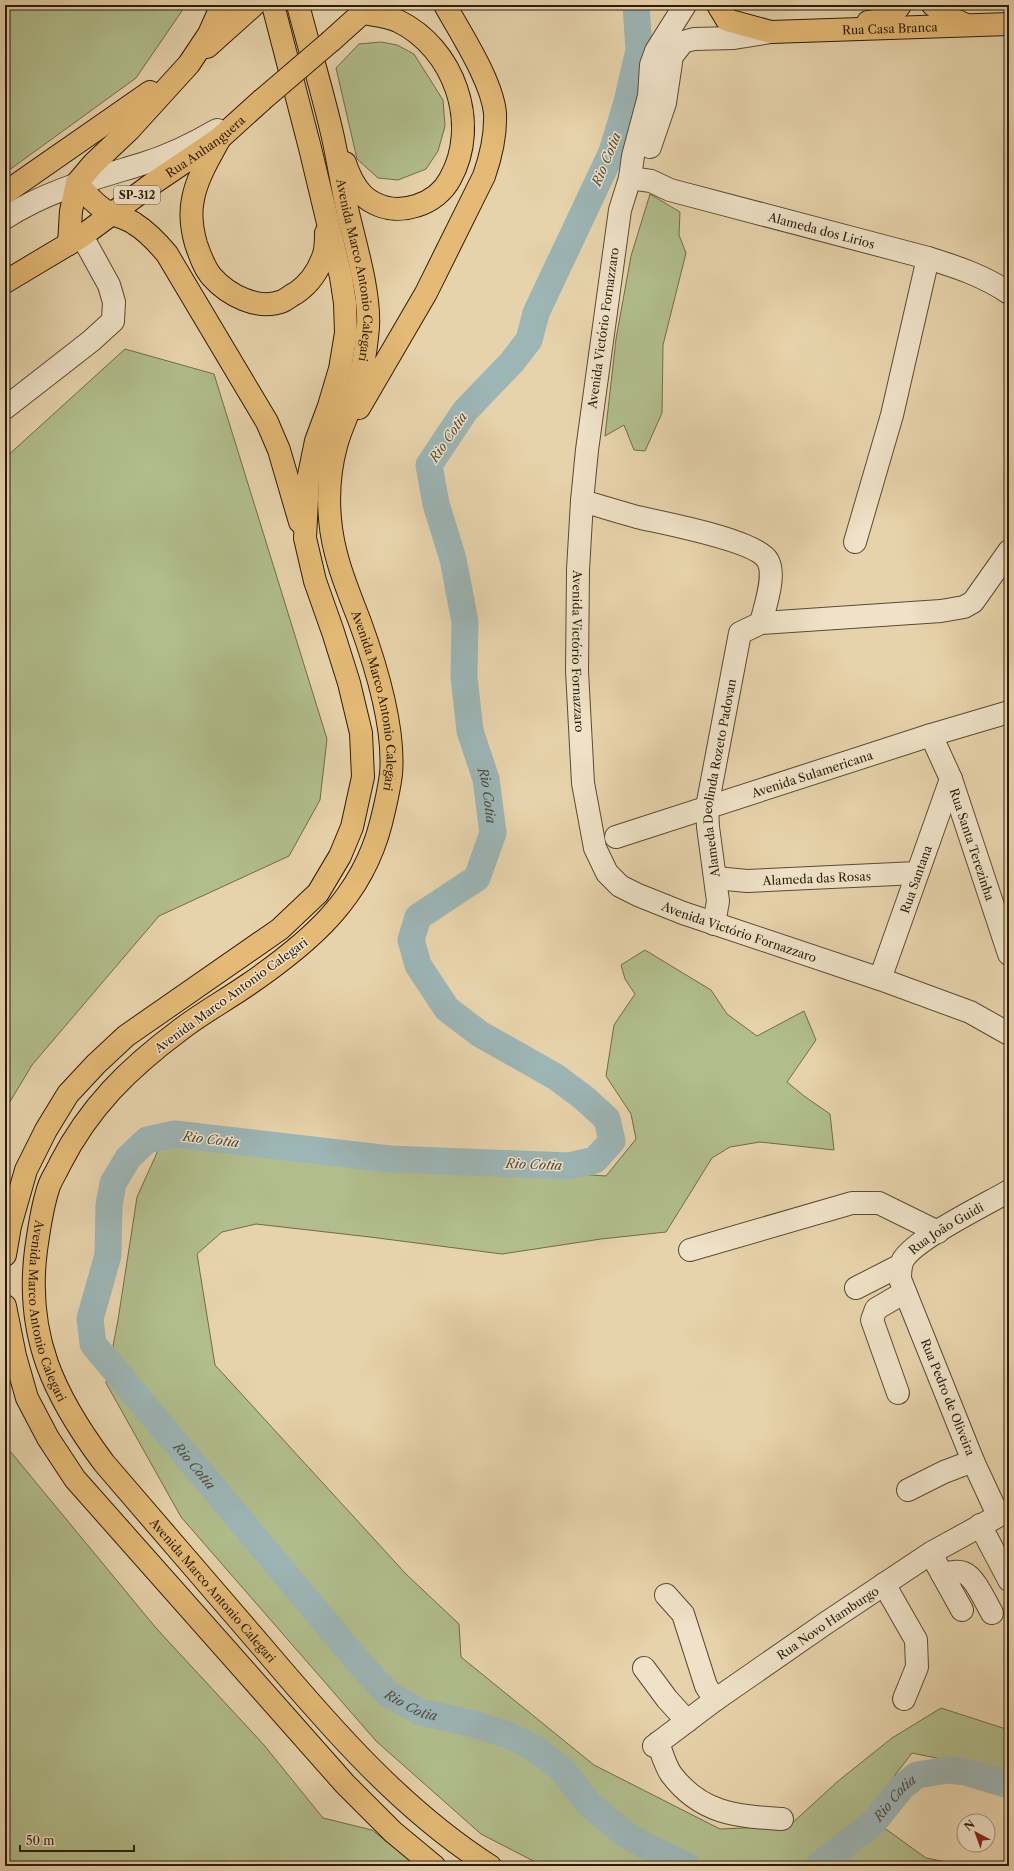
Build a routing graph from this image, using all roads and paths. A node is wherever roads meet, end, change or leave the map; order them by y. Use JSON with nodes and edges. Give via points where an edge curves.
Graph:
{"nodes":[{"id":1,"x":273,"y":5,"type":"edge"},
{"id":2,"x":298,"y":5,"type":"edge"},
{"id":3,"x":445,"y":5,"type":"edge"},
{"id":4,"x":685,"y":5,"type":"edge"},
{"id":5,"x":900,"y":5,"type":"edge"},
{"id":6,"x":933,"y":5,"type":"edge"},
{"id":7,"x":367,"y":9,"type":"edge"},
{"id":8,"x":217,"y":10,"type":"edge"},
{"id":9,"x":249,"y":10,"type":"edge"},
{"id":10,"x":724,"y":10,"type":"edge"},
{"id":11,"x":1009,"y":24,"type":"edge"},
{"id":12,"x":967,"y":25,"type":"junction"},
{"id":13,"x":827,"y":30,"type":"junction"},
{"id":14,"x":771,"y":32,"type":"junction"},
{"id":15,"x":189,"y":64,"type":"junction"},
{"id":16,"x":258,"y":105,"type":"junction"},
{"id":17,"x":332,"y":136,"type":"junction"},
{"id":18,"x":220,"y":138,"type":"junction"},
{"id":19,"x":630,"y":178,"type":"junction"},
{"id":20,"x":77,"y":183,"type":"junction"},
{"id":21,"x":5,"y":193,"type":"edge"},
{"id":22,"x":111,"y":214,"type":"junction"},
{"id":23,"x":5,"y":218,"type":"edge"},
{"id":24,"x":327,"y":224,"type":"junction"},
{"id":25,"x":75,"y":240,"type":"junction"},
{"id":26,"x":928,"y":258,"type":"junction"},
{"id":27,"x":5,"y":282,"type":"edge"},
{"id":28,"x":1009,"y":293,"type":"edge"},
{"id":29,"x":5,"y":408,"type":"edge"},
{"id":30,"x":336,"y":447,"type":"junction"},
{"id":31,"x":582,"y":501,"type":"junction"},
{"id":32,"x":305,"y":538,"type":"junction"},
{"id":33,"x":855,"y":542,"type":"dead end"},
{"id":34,"x":1007,"y":557,"type":"edge"},
{"id":35,"x":761,"y":623,"type":"junction"},
{"id":36,"x":1009,"y":712,"type":"edge"},
{"id":37,"x":931,"y":735,"type":"junction"},
{"id":38,"x":950,"y":779,"type":"junction"},
{"id":39,"x":707,"y":807,"type":"junction"},
{"id":40,"x":616,"y":837,"type":"dead end"},
{"id":41,"x":917,"y":873,"type":"junction"},
{"id":42,"x":716,"y":878,"type":"junction"},
{"id":43,"x":714,"y":924,"type":"junction"},
{"id":44,"x":1009,"y":954,"type":"edge"},
{"id":45,"x":880,"y":979,"type":"junction"},
{"id":46,"x":1009,"y":1034,"type":"edge"},
{"id":47,"x":1009,"y":1191,"type":"edge"},
{"id":48,"x":938,"y":1232,"type":"junction"},
{"id":49,"x":690,"y":1250,"type":"dead end"},
{"id":50,"x":5,"y":1255,"type":"edge"},
{"id":51,"x":902,"y":1278,"type":"junction"},
{"id":52,"x":856,"y":1288,"type":"dead end"},
{"id":53,"x":5,"y":1306,"type":"edge"},
{"id":54,"x":898,"y":1393,"type":"dead end"},
{"id":55,"x":973,"y":1461,"type":"junction"},
{"id":56,"x":908,"y":1490,"type":"dead end"},
{"id":57,"x":996,"y":1517,"type":"edge"},
{"id":58,"x":931,"y":1553,"type":"junction"},
{"id":59,"x":942,"y":1574,"type":"junction"},
{"id":60,"x":1009,"y":1580,"type":"edge"},
{"id":61,"x":884,"y":1584,"type":"junction"},
{"id":62,"x":666,"y":1595,"type":"dead end"},
{"id":63,"x":962,"y":1610,"type":"dead end"},
{"id":64,"x":992,"y":1613,"type":"dead end"},
{"id":65,"x":644,"y":1668,"type":"dead end"},
{"id":66,"x":904,"y":1699,"type":"dead end"},
{"id":67,"x":715,"y":1700,"type":"junction"},
{"id":68,"x":687,"y":1721,"type":"junction"},
{"id":69,"x":782,"y":1819,"type":"dead end"},
{"id":70,"x":434,"y":1866,"type":"edge"},
{"id":71,"x":490,"y":1866,"type":"edge"}],
"edges":[{"from":1,"to":24,"type":"main road","name":"Avenida Marco Antonio Calegari"},
{"from":2,"to":17,"type":"main road","name":"Avenida Marco Antonio Calegari"},
{"from":3,"to":30,"type":"main road","via":[[488,88],[495,112],[491,156],[484,176],[426,293]]},
{"from":4,"to":19,"type":"street","name":"Avenida Victório Fornazzaro","via":[[656,51],[651,65],[649,96],[633,156]]},
{"from":5,"to":13,"type":"main road","via":[[895,13],[876,21],[838,24]]},
{"from":6,"to":12,"type":"main road","via":[[949,17]]},
{"from":7,"to":16,"type":"main road","number":"SP-312","bridge":true},
{"from":7,"to":17,"type":"main road","via":[[397,20],[412,29],[426,40],[443,61],[456,86],[463,116],[464,140],[450,180],[436,196],[421,205],[402,209],[384,208],[373,203],[360,191],[349,176]]},
{"from":8,"to":15,"type":"main road"},
{"from":9,"to":15,"type":"main road"},
{"from":10,"to":14,"type":"main road","name":"Rua Casa Branca"},
{"from":11,"to":12,"type":"main road","name":"Rua Casa Branca"},
{"from":12,"to":13,"type":"main road","name":"Rua Casa Branca"},
{"from":13,"to":14,"type":"main road","name":"Rua Casa Branca"},
{"from":14,"to":19,"type":"street","via":[[683,42],[672,56],[664,103],[646,157]]},
{"from":15,"to":20,"type":"main road"},
{"from":15,"to":21,"type":"main road"},
{"from":16,"to":18,"type":"main road","name":"Rua Anhanguera","number":"SP-312"},
{"from":16,"to":20,"type":"street","via":[[197,142],[168,155]]},
{"from":17,"to":30,"type":"main road","name":"Avenida Marco Antonio Calegari","via":[[364,284],[368,320],[365,360],[356,394]]},
{"from":18,"to":22,"type":"main road","name":"Rua Anhanguera","number":"SP-312"},
{"from":18,"to":24,"type":"main road","via":[[198,182],[192,214],[193,234],[200,257],[211,276],[222,287],[245,300],[262,304],[282,301],[302,289],[316,273],[324,254]]},
{"from":19,"to":26,"type":"street","name":"Alameda dos Lirios","via":[[651,181],[670,190]]},
{"from":19,"to":31,"type":"street","name":"Avenida Victório Fornazzaro","via":[[620,210]]},
{"from":20,"to":22,"type":"main road","via":[[88,196]]},
{"from":20,"to":23,"type":"street","via":[[22,207]]},
{"from":20,"to":25,"type":"main road","via":[[71,217]]},
{"from":22,"to":25,"type":"main road","name":"Rua Anhanguera","number":"SP-312"},
{"from":22,"to":32,"type":"main road","via":[[134,223],[152,236],[177,270],[266,422],[286,470]]},
{"from":24,"to":32,"type":"main road","name":"Avenida Marco Antonio Calegari","via":[[346,303],[346,333],[340,369],[330,406],[316,441],[308,480]]},
{"from":25,"to":27,"type":"main road","name":"Rua Anhanguera","number":"SP-312"},
{"from":25,"to":29,"type":"street","via":[[102,309],[99,325],[91,341]]},
{"from":26,"to":28,"type":"street","name":"Alameda dos Lirios","via":[[993,282]]},
{"from":26,"to":33,"type":"street","via":[[892,415]]},
{"from":30,"to":71,"type":"main road","name":"Avenida Marco Antonio Calegari","via":[[330,517],[334,546],[341,575],[372,658],[385,707],[390,741],[391,775],[381,825],[366,868],[340,907],[305,942],[252,982],[181,1029],[134,1067],[96,1106],[71,1142],[50,1185],[39,1228],[34,1269],[35,1318],[55,1386],[79,1430],[104,1463],[296,1687],[363,1760],[464,1850]]},
{"from":31,"to":35,"type":"street","via":[[708,532],[756,550],[767,560],[772,572]]},
{"from":31,"to":43,"type":"street","name":"Avenida Victório Fornazzaro","via":[[577,671],[583,782],[595,848],[607,873],[620,886]]},
{"from":32,"to":50,"type":"main road","name":"Avenida Marco Antonio Calegari","via":[[315,581],[349,683],[360,733],[363,777],[352,827],[346,842],[318,893],[280,929],[126,1036],[68,1094],[26,1170],[10,1226]]},
{"from":34,"to":35,"type":"street","via":[[975,600],[964,607],[941,611]]},
{"from":35,"to":39,"type":"street","name":"Alameda Deolinda Rozeto Padovan","via":[[740,633]]},
{"from":36,"to":37,"type":"street","name":"Avenida Sulamericana"},
{"from":37,"to":38,"type":"street","name":"Rua Santa Terezinha"},
{"from":37,"to":39,"type":"street","name":"Avenida Sulamericana"},
{"from":38,"to":41,"type":"street","name":"Rua Santana"},
{"from":38,"to":44,"type":"street","name":"Rua Santa Terezinha"},
{"from":39,"to":40,"type":"street","name":"Avenida Sulamericana"},
{"from":39,"to":42,"type":"street","name":"Alameda Deolinda Rozeto Padovan"},
{"from":41,"to":42,"type":"street","name":"Alameda das Rosas","via":[[747,881]]},
{"from":41,"to":45,"type":"street","name":"Rua Santana"},
{"from":42,"to":43,"type":"street","name":"Alameda Deolinda Rozeto Padovan","via":[[718,901]]},
{"from":43,"to":45,"type":"street","name":"Avenida Victório Fornazzaro"},
{"from":45,"to":46,"type":"street","name":"Avenida Victório Fornazzaro","via":[[970,1012]]},
{"from":47,"to":48,"type":"street","name":"Rua João Guidi"},
{"from":48,"to":49,"type":"street","via":[[879,1203],[852,1203]]},
{"from":48,"to":51,"type":"street","name":"Rua João Guidi","via":[[917,1245],[903,1260]]},
{"from":51,"to":52,"type":"street"},
{"from":51,"to":54,"type":"street","via":[[876,1309],[872,1320]]},
{"from":51,"to":55,"type":"street","name":"Rua Pedro de Oliveira"},
{"from":53,"to":70,"type":"main road","via":[[27,1398],[48,1438],[75,1479],[345,1784],[393,1832]]},
{"from":55,"to":56,"type":"street"},
{"from":55,"to":57,"type":"street","name":"Rua Pedro de Oliveira"},
{"from":57,"to":58,"type":"street","name":"Rua Novo Hamburgo"},
{"from":57,"to":60,"type":"street","name":"Rua Pedro de Oliveira"},
{"from":58,"to":59,"type":"street"},
{"from":58,"to":61,"type":"street","name":"Rua Novo Hamburgo"},
{"from":59,"to":63,"type":"street"},
{"from":59,"to":64,"type":"street","via":[[965,1573],[971,1578]]},
{"from":61,"to":66,"type":"street","via":[[916,1640],[917,1667]]},
{"from":61,"to":67,"type":"street","name":"Rua Novo Hamburgo"},
{"from":62,"to":67,"type":"street","via":[[683,1614],[706,1686]]},
{"from":65,"to":68,"type":"street"},
{"from":67,"to":68,"type":"street","name":"Rua Novo Hamburgo"},
{"from":68,"to":69,"type":"street","name":"Rua Novo Hamburgo","via":[[656,1745],[671,1773],[688,1793],[722,1813]]}]}
